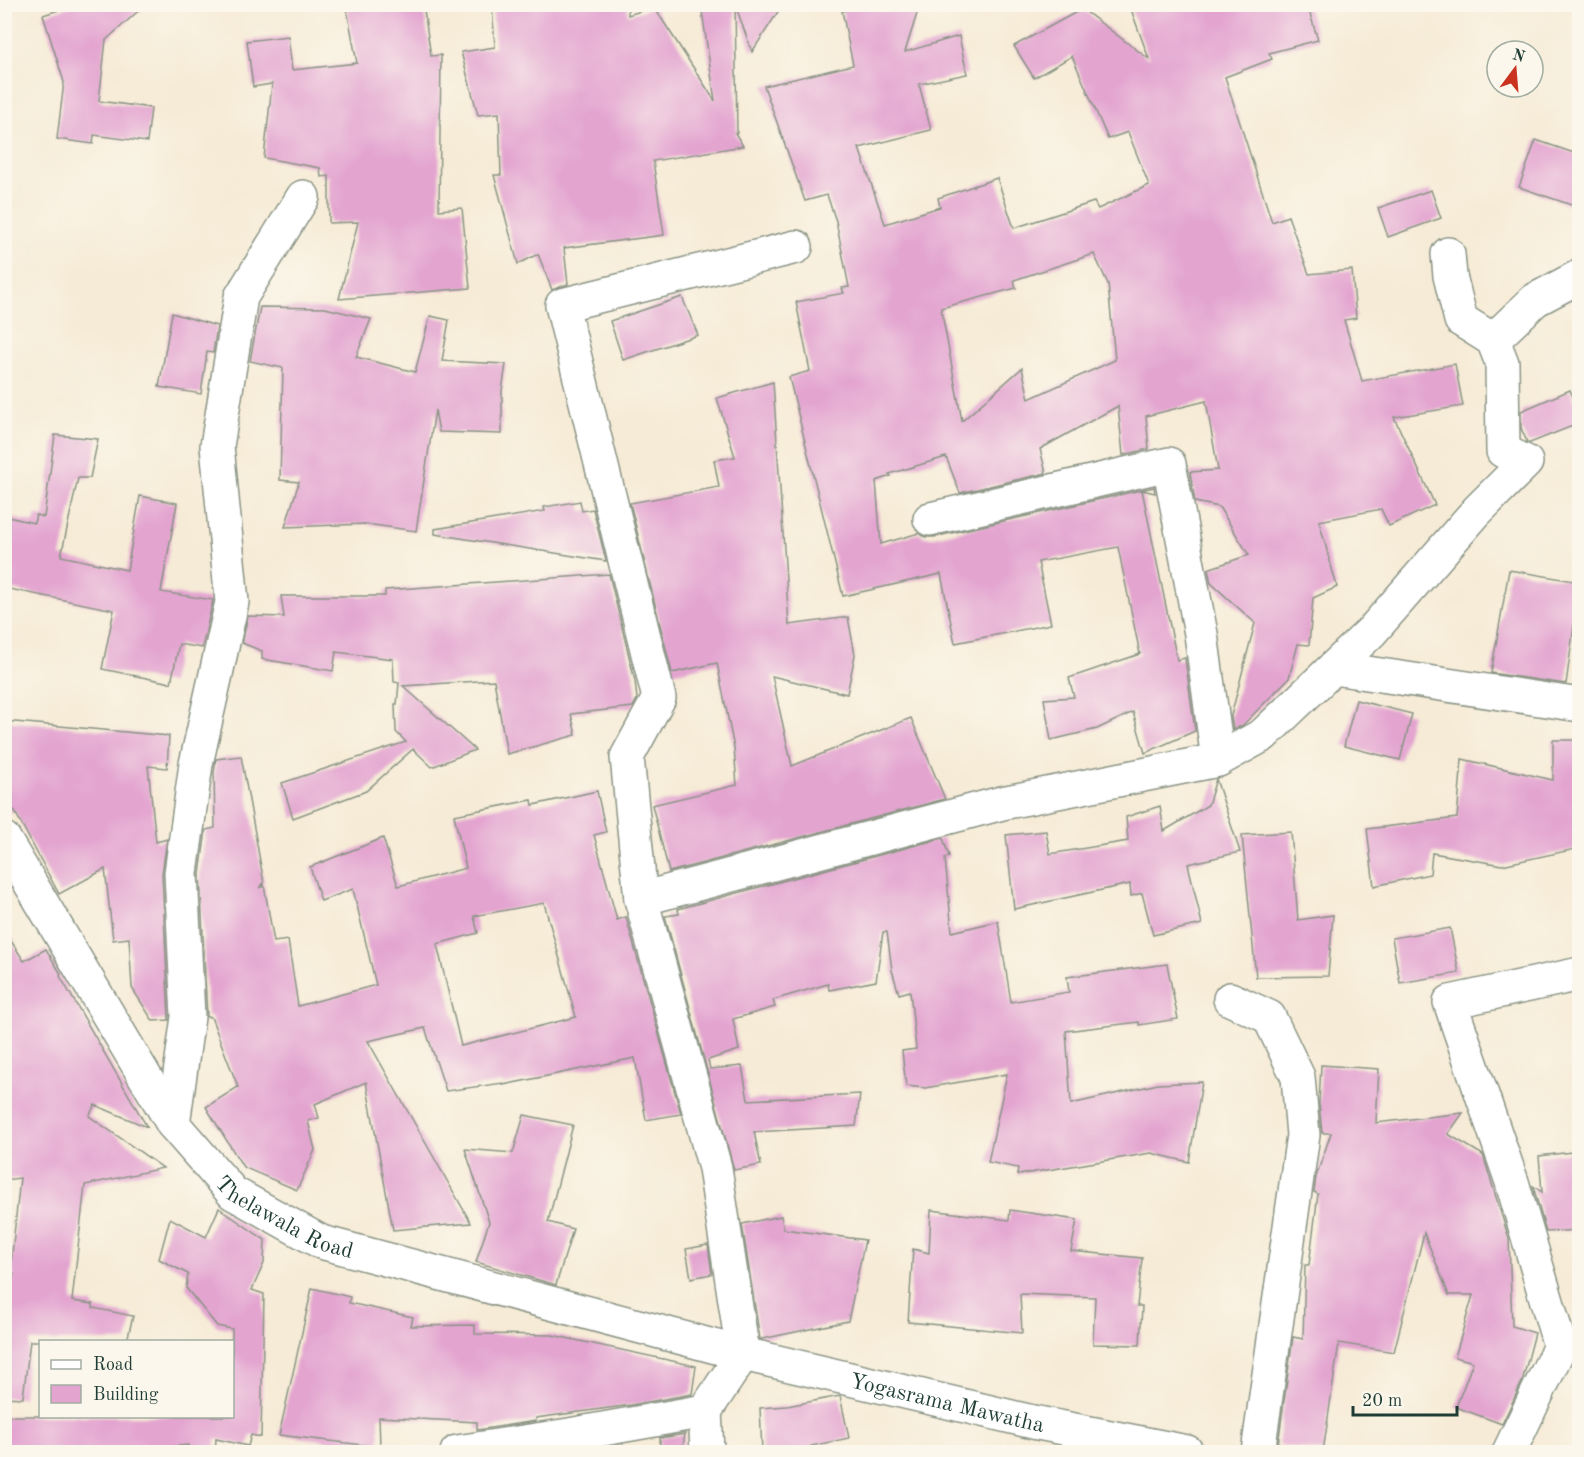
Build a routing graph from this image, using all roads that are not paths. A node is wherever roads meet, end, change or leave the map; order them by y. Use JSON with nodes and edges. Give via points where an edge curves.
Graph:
{"nodes":[{"id":1,"x":303,"y":197,"type":"dead end"},
{"id":2,"x":796,"y":247,"type":"dead end"},
{"id":3,"x":1448,"y":254,"type":"dead end"},
{"id":4,"x":1580,"y":276,"type":"edge"},
{"id":5,"x":1493,"y":340,"type":"junction"},
{"id":6,"x":930,"y":519,"type":"dead end"},
{"id":7,"x":1334,"y":668,"type":"junction"},
{"id":8,"x":1580,"y":705,"type":"edge"},
{"id":9,"x":1218,"y":760,"type":"junction"},
{"id":10,"x":4,"y":839,"type":"edge"},
{"id":11,"x":640,"y":899,"type":"junction"},
{"id":12,"x":1580,"y":974,"type":"edge"},
{"id":13,"x":1230,"y":999,"type":"dead end"},
{"id":14,"x":173,"y":1124,"type":"junction"},
{"id":15,"x":743,"y":1354,"type":"junction"},
{"id":16,"x":705,"y":1411,"type":"junction"},
{"id":17,"x":524,"y":1447,"type":"edge"},
{"id":18,"x":1148,"y":1448,"type":"edge"},
{"id":19,"x":457,"y":1452,"type":"edge"},
{"id":20,"x":707,"y":1452,"type":"edge"},
{"id":21,"x":1187,"y":1452,"type":"edge"},
{"id":22,"x":1258,"y":1452,"type":"edge"},
{"id":23,"x":1509,"y":1452,"type":"edge"}],
"edges":[{"from":1,"to":14,"type":"street","via":[[241,297],[217,446],[232,602],[196,764],[181,873],[188,1017]]},
{"from":2,"to":11,"type":"street","via":[[562,304],[659,698],[627,758]]},
{"from":3,"to":5,"type":"street","via":[[1449,276],[1461,320]]},
{"from":4,"to":5,"type":"street","via":[[1535,300]]},
{"from":5,"to":7,"type":"street","via":[[1502,363],[1503,451],[1526,462]]},
{"from":6,"to":9,"type":"street","via":[[1169,464],[1201,634]]},
{"from":7,"to":8,"type":"street"},
{"from":7,"to":9,"type":"street","via":[[1263,735]]},
{"from":9,"to":11,"type":"street","via":[[1002,803]]},
{"from":10,"to":14,"type":"street","name":"Thelawala Road"},
{"from":11,"to":15,"type":"street","via":[[715,1168]]},
{"from":12,"to":23,"type":"street","via":[[1450,1002],[1512,1182],[1560,1346]]},
{"from":13,"to":22,"type":"street","via":[[1269,1017],[1298,1077],[1303,1135]]},
{"from":14,"to":15,"type":"street","name":"Thelawala Road","via":[[233,1193],[321,1242]]},
{"from":15,"to":16,"type":"street"},
{"from":15,"to":18,"type":"street","name":"Yogasrama Mawatha"},
{"from":16,"to":17,"type":"street"},
{"from":16,"to":20,"type":"street"},
{"from":17,"to":19,"type":"street"},
{"from":18,"to":21,"type":"street","name":"Yogasrama Mawatha"}]}
